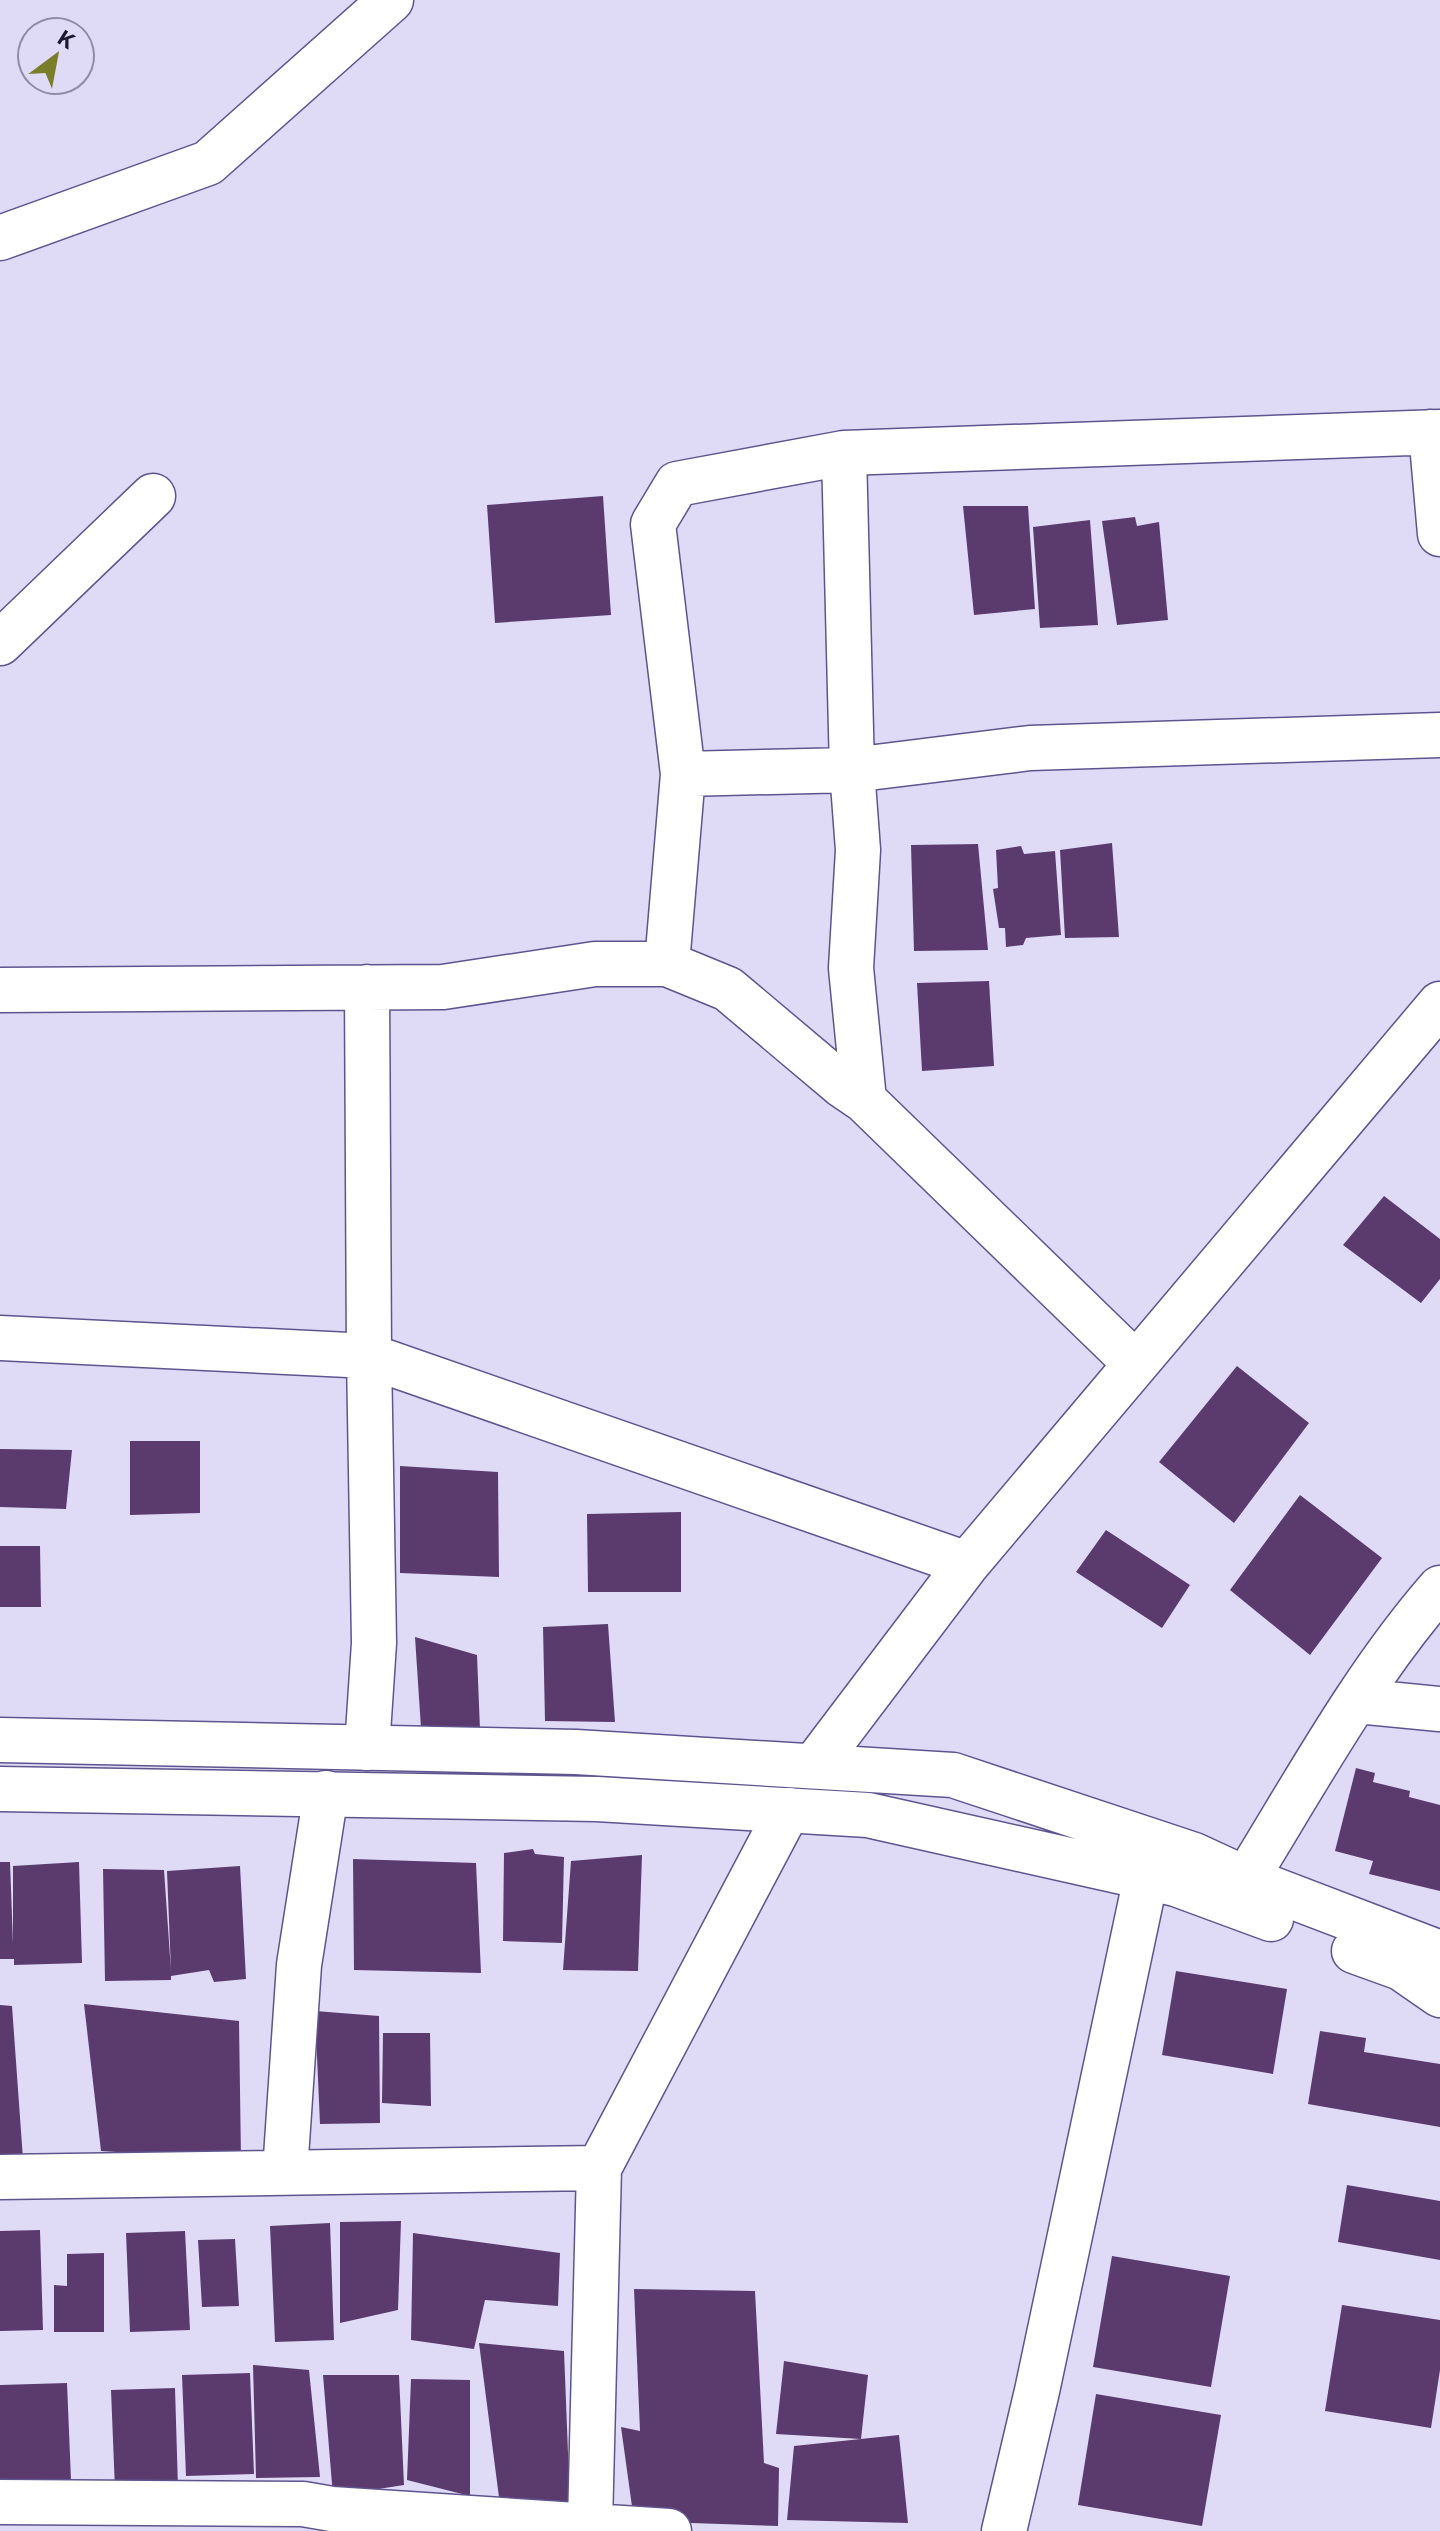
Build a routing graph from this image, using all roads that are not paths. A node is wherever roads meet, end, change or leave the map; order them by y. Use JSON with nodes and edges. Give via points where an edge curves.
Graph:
{"nodes":[{"id":1,"x":391,"y":0,"type":"edge"},
{"id":2,"x":0,"y":238,"type":"edge"},
{"id":3,"x":1436,"y":432,"type":"edge"},
{"id":4,"x":844,"y":453,"type":"junction"},
{"id":5,"x":153,"y":496,"type":"dead end"},
{"id":6,"x":1440,"y":534,"type":"edge"},
{"id":7,"x":0,"y":643,"type":"edge"},
{"id":8,"x":1440,"y":735,"type":"edge"},
{"id":9,"x":852,"y":770,"type":"junction"},
{"id":10,"x":683,"y":774,"type":"junction"},
{"id":11,"x":667,"y":964,"type":"junction"},
{"id":12,"x":367,"y":987,"type":"junction"},
{"id":13,"x":0,"y":990,"type":"edge"},
{"id":14,"x":1440,"y":1004,"type":"edge"},
{"id":15,"x":864,"y":1100,"type":"junction"},
{"id":16,"x":0,"y":1338,"type":"edge"},
{"id":17,"x":369,"y":1356,"type":"junction"},
{"id":18,"x":1135,"y":1363,"type":"junction"},
{"id":19,"x":967,"y":1564,"type":"junction"},
{"id":20,"x":1440,"y":1588,"type":"edge"},
{"id":21,"x":1357,"y":1701,"type":"junction"},
{"id":22,"x":1440,"y":1709,"type":"edge"},
{"id":23,"x":0,"y":1740,"type":"edge"},
{"id":24,"x":367,"y":1748,"type":"junction"},
{"id":25,"x":814,"y":1766,"type":"junction"},
{"id":26,"x":0,"y":1789,"type":"edge"},
{"id":27,"x":326,"y":1793,"type":"junction"},
{"id":28,"x":788,"y":1810,"type":"junction"},
{"id":29,"x":1146,"y":1877,"type":"junction"},
{"id":30,"x":1246,"y":1879,"type":"junction"},
{"id":31,"x":1440,"y":1953,"type":"edge"},
{"id":32,"x":1440,"y":1995,"type":"edge"},
{"id":33,"x":599,"y":2168,"type":"junction"},
{"id":34,"x":285,"y":2172,"type":"junction"},
{"id":35,"x":0,"y":2177,"type":"edge"},
{"id":36,"x":0,"y":2502,"type":"edge"},
{"id":37,"x":302,"y":2518,"type":"edge"},
{"id":38,"x":590,"y":2524,"type":"junction"},
{"id":39,"x":669,"y":2531,"type":"edge"},
{"id":40,"x":1004,"y":2531,"type":"edge"}],
"edges":[{"from":1,"to":2,"type":"street","via":[[208,163]]},
{"from":3,"to":4,"type":"street"},
{"from":3,"to":6,"type":"street"},
{"from":4,"to":9,"type":"street"},
{"from":4,"to":10,"type":"street","via":[[677,484],[653,524]]},
{"from":5,"to":7,"type":"street"},
{"from":8,"to":9,"type":"street","via":[[1030,748]]},
{"from":9,"to":10,"type":"street"},
{"from":9,"to":15,"type":"street","via":[[858,850],[851,968]]},
{"from":10,"to":11,"type":"street"},
{"from":11,"to":12,"type":"street","via":[[595,964],[443,987]]},
{"from":11,"to":15,"type":"street","via":[[728,989]]},
{"from":12,"to":13,"type":"street"},
{"from":12,"to":17,"type":"street"},
{"from":14,"to":18,"type":"street"},
{"from":15,"to":18,"type":"street"},
{"from":16,"to":17,"type":"street"},
{"from":17,"to":19,"type":"street"},
{"from":17,"to":24,"type":"street","via":[[374,1643]]},
{"from":18,"to":19,"type":"street"},
{"from":19,"to":25,"type":"street"},
{"from":20,"to":21,"type":"street"},
{"from":21,"to":22,"type":"street"},
{"from":21,"to":30,"type":"street"},
{"from":23,"to":24,"type":"street"},
{"from":24,"to":25,"type":"street","via":[[576,1752]]},
{"from":25,"to":30,"type":"street","via":[[953,1775],[1194,1855]]},
{"from":26,"to":27,"type":"street"},
{"from":27,"to":28,"type":"street"},
{"from":27,"to":34,"type":"street","via":[[299,1965]]},
{"from":28,"to":29,"type":"street","via":[[868,1815]]},
{"from":28,"to":33,"type":"street"},
{"from":29,"to":32,"type":"street","via":[[1401,1968]]},
{"from":29,"to":40,"type":"street"},
{"from":30,"to":31,"type":"street"},
{"from":33,"to":34,"type":"street"},
{"from":33,"to":38,"type":"street"},
{"from":34,"to":35,"type":"street"},
{"from":36,"to":37,"type":"street"},
{"from":37,"to":38,"type":"street","via":[[332,2509]]},
{"from":38,"to":39,"type":"street"}]}
